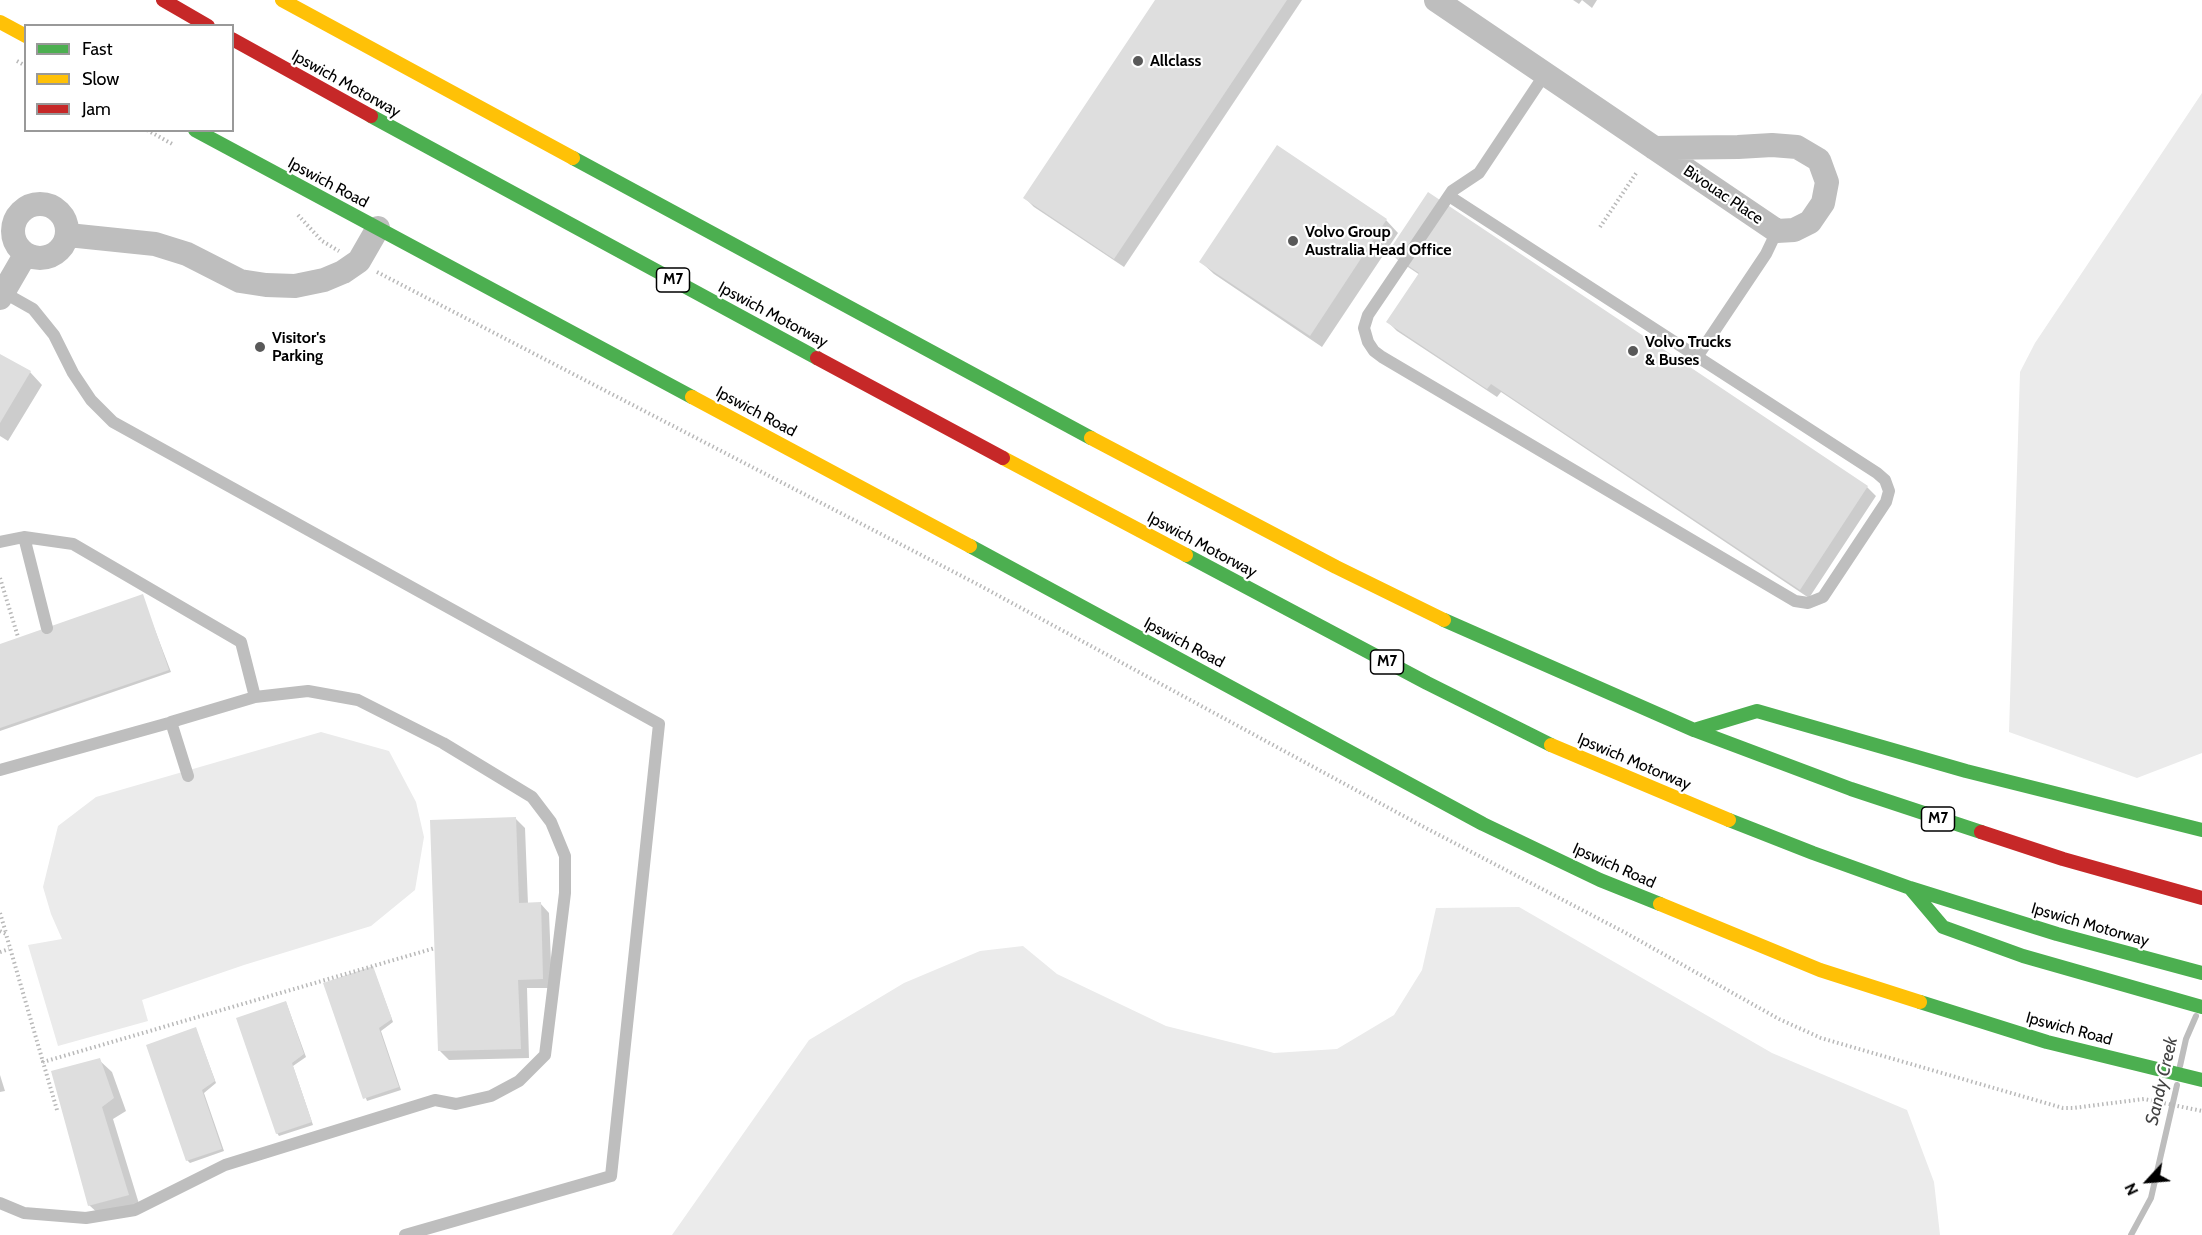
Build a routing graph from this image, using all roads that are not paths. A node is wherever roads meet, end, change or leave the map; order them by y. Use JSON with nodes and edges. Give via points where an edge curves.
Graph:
{"nodes":[{"id":1,"x":163,"y":0,"type":"edge"},
{"id":2,"x":282,"y":0,"type":"edge"},
{"id":3,"x":1436,"y":0,"type":"edge"},
{"id":4,"x":0,"y":22,"type":"edge"},
{"id":5,"x":205,"y":24,"type":"edge"},
{"id":6,"x":24,"y":35,"type":"edge"},
{"id":7,"x":234,"y":40,"type":"edge"},
{"id":8,"x":1545,"y":74,"type":"junction"},
{"id":9,"x":199,"y":132,"type":"edge"},
{"id":10,"x":1654,"y":148,"type":"junction"},
{"id":11,"x":1449,"y":196,"type":"junction"},
{"id":12,"x":378,"y":228,"type":"junction"},
{"id":13,"x":1777,"y":231,"type":"junction"},
{"id":14,"x":68,"y":234,"type":"junction"},
{"id":15,"x":26,"y":255,"type":"junction"},
{"id":16,"x":1,"y":294,"type":"edge"},
{"id":17,"x":1697,"y":357,"type":"junction"},
{"id":18,"x":24,"y":537,"type":"junction"},
{"id":19,"x":0,"y":542,"type":"edge"},
{"id":20,"x":47,"y":628,"type":"dead end"},
{"id":21,"x":255,"y":697,"type":"junction"},
{"id":22,"x":176,"y":721,"type":"junction"},
{"id":23,"x":1694,"y":730,"type":"junction"},
{"id":24,"x":0,"y":770,"type":"edge"},
{"id":25,"x":188,"y":776,"type":"dead end"},
{"id":26,"x":2202,"y":830,"type":"edge"},
{"id":27,"x":1910,"y":888,"type":"junction"},
{"id":28,"x":2202,"y":898,"type":"edge"},
{"id":29,"x":2202,"y":973,"type":"edge"},
{"id":30,"x":2202,"y":1007,"type":"edge"},
{"id":31,"x":2202,"y":1080,"type":"edge"},
{"id":32,"x":0,"y":1203,"type":"edge"},
{"id":33,"x":405,"y":1235,"type":"edge"}],
"edges":[{"from":1,"to":5,"type":"main road"},
{"from":2,"to":23,"type":"main road","number":"M7","via":[[1326,562],[1516,653]]},
{"from":3,"to":8,"type":"street","name":"Bivouac Place"},
{"from":4,"to":6,"type":"main road"},
{"from":7,"to":27,"type":"main road","name":"Ipswich Motorway","number":"M7","via":[[534,206],[1427,683],[1553,746],[1665,794]]},
{"from":8,"to":10,"type":"street","name":"Bivouac Place"},
{"from":8,"to":11,"type":"lane","via":[[1479,172]]},
{"from":9,"to":12,"type":"main road","name":"Ipswich Road"},
{"from":10,"to":13,"type":"street","name":"Bivouac Place"},
{"from":10,"to":13,"type":"street","name":"Bivouac Place","via":[[1780,145],[1797,147],[1819,160],[1827,182],[1823,203],[1810,222],[1794,230]]},
{"from":11,"to":17,"type":"lane"},
{"from":11,"to":17,"type":"lane","via":[[1366,318],[1364,331],[1374,351],[1795,601],[1816,601],[1826,593],[1886,502],[1887,483]]},
{"from":12,"to":14,"type":"street","via":[[359,261],[324,280],[295,286],[240,281],[187,254],[155,244]]},
{"from":12,"to":31,"type":"main road","name":"Ipswich Road","via":[[1472,818],[1589,874],[1820,970],[2047,1042]]},
{"from":13,"to":17,"type":"lane","via":[[1766,254]]},
{"from":14,"to":15,"type":"street","via":[[60,252],[51,257]]},
{"from":14,"to":15,"type":"street","via":[[67,222],[53,206],[27,207],[13,228],[18,248]]},
{"from":15,"to":16,"type":"street"},
{"from":16,"to":33,"type":"lane","via":[[33,309],[54,334],[92,400],[113,422],[659,724],[611,1176]]},
{"from":18,"to":19,"type":"lane"},
{"from":18,"to":20,"type":"lane"},
{"from":18,"to":21,"type":"lane","via":[[73,544],[241,642]]},
{"from":21,"to":22,"type":"lane"},
{"from":21,"to":32,"type":"lane","via":[[308,691],[358,700],[443,743],[532,797],[551,822],[565,856],[565,893],[545,1055],[519,1081],[491,1096],[456,1104],[435,1100],[225,1165],[135,1210],[86,1218],[24,1213]]},
{"from":22,"to":24,"type":"lane"},
{"from":22,"to":25,"type":"lane","via":[[171,722]]},
{"from":23,"to":26,"type":"main road","via":[[1757,711],[1966,771]]},
{"from":23,"to":28,"type":"main road","number":"M7","via":[[1949,823]]},
{"from":27,"to":29,"type":"main road","name":"Ipswich Motorway","number":"M7","via":[[2057,934]]},
{"from":27,"to":30,"type":"main road","via":[[1943,927],[2023,956]]}]}
